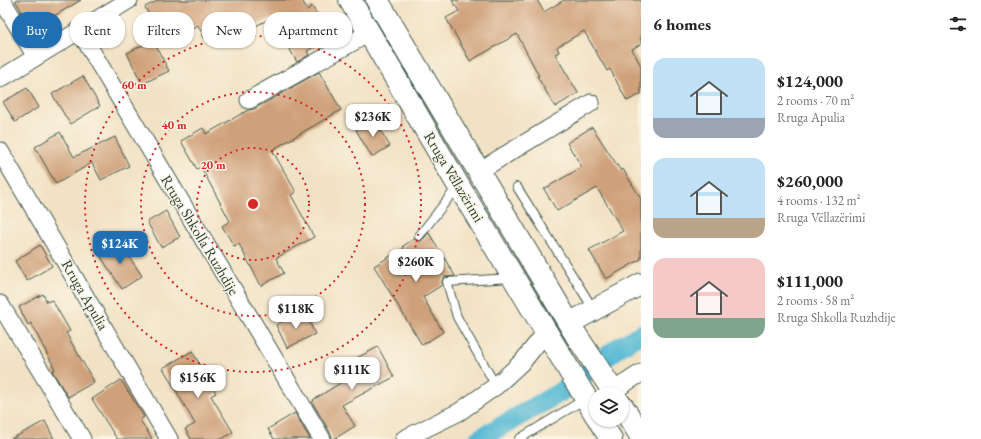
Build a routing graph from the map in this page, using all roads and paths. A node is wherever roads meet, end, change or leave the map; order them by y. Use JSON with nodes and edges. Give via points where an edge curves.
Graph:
{"nodes":[{"id":1,"x":2,"y":0,"type":"edge"},
{"id":2,"x":129,"y":0,"type":"edge"},
{"id":3,"x":350,"y":0,"type":"edge"},
{"id":4,"x":377,"y":0,"type":"edge"},
{"id":5,"x":109,"y":12,"type":"edge"},
{"id":6,"x":369,"y":33,"type":"junction"},
{"id":7,"x":70,"y":36,"type":"edge"},
{"id":8,"x":90,"y":48,"type":"edge"},
{"id":9,"x":36,"y":57,"type":"junction"},
{"id":10,"x":0,"y":78,"type":"edge"},
{"id":11,"x":249,"y":100,"type":"dead end"},
{"id":12,"x":591,"y":103,"type":"dead end"},
{"id":13,"x":0,"y":151,"type":"edge"},
{"id":14,"x":479,"y":171,"type":"junction"},
{"id":15,"x":458,"y":185,"type":"junction"},
{"id":16,"x":517,"y":187,"type":"dead end"},
{"id":17,"x":419,"y":236,"type":"dead end"},
{"id":18,"x":514,"y":278,"type":"junction"},
{"id":19,"x":641,"y":284,"type":"edge"},
{"id":20,"x":0,"y":304,"type":"edge"},
{"id":21,"x":595,"y":310,"type":"junction"},
{"id":22,"x":573,"y":329,"type":"junction"},
{"id":23,"x":550,"y":338,"type":"junction"},
{"id":24,"x":641,"y":373,"type":"edge"},
{"id":25,"x":496,"y":386,"type":"junction"},
{"id":26,"x":610,"y":387,"type":"edge"},
{"id":27,"x":624,"y":387,"type":"edge"},
{"id":28,"x":588,"y":402,"type":"edge"},
{"id":29,"x":629,"y":417,"type":"edge"},
{"id":30,"x":603,"y":427,"type":"edge"},
{"id":31,"x":641,"y":436,"type":"edge"},
{"id":32,"x":82,"y":439,"type":"edge"},
{"id":33,"x":169,"y":439,"type":"edge"},
{"id":34,"x":322,"y":439,"type":"edge"},
{"id":35,"x":404,"y":439,"type":"edge"},
{"id":36,"x":519,"y":439,"type":"edge"},
{"id":37,"x":611,"y":439,"type":"edge"}],
"edges":[{"from":1,"to":9,"type":"street"},
{"from":2,"to":5,"type":"street"},
{"from":3,"to":6,"type":"main road","name":"Rruga Vëllazërimi"},
{"from":4,"to":14,"type":"main road","name":"Rruga Vëllazërimi"},
{"from":6,"to":11,"type":"street"},
{"from":6,"to":15,"type":"main road","name":"Rruga Vëllazërimi"},
{"from":7,"to":9,"type":"street"},
{"from":8,"to":34,"type":"street","name":"Rruga Shkolla Ruzhdije"},
{"from":9,"to":10,"type":"street"},
{"from":12,"to":14,"type":"street"},
{"from":13,"to":33,"type":"street","name":"Rruga Apulia"},
{"from":14,"to":22,"type":"main road","name":"Rruga Vëllazërimi"},
{"from":15,"to":17,"type":"lane"},
{"from":15,"to":18,"type":"main road","name":"Rruga Vëllazërimi"},
{"from":16,"to":21,"type":"lane"},
{"from":18,"to":23,"type":"main road","name":"Rruga Vëllazërimi"},
{"from":18,"to":25,"type":"lane","via":[[448,282],[457,317]]},
{"from":19,"to":21,"type":"street"},
{"from":20,"to":32,"type":"street"},
{"from":21,"to":22,"type":"street"},
{"from":22,"to":26,"type":"main road","name":"Rruga Vëllazërimi"},
{"from":23,"to":25,"type":"street"},
{"from":23,"to":28,"type":"main road","name":"Rruga Vëllazërimi"},
{"from":24,"to":27,"type":"street"},
{"from":25,"to":35,"type":"street","via":[[458,412]]},
{"from":28,"to":36,"type":"lane"},
{"from":29,"to":31,"type":"main road","name":"Rruga Vëllazërimi"},
{"from":30,"to":37,"type":"main road"}]}
